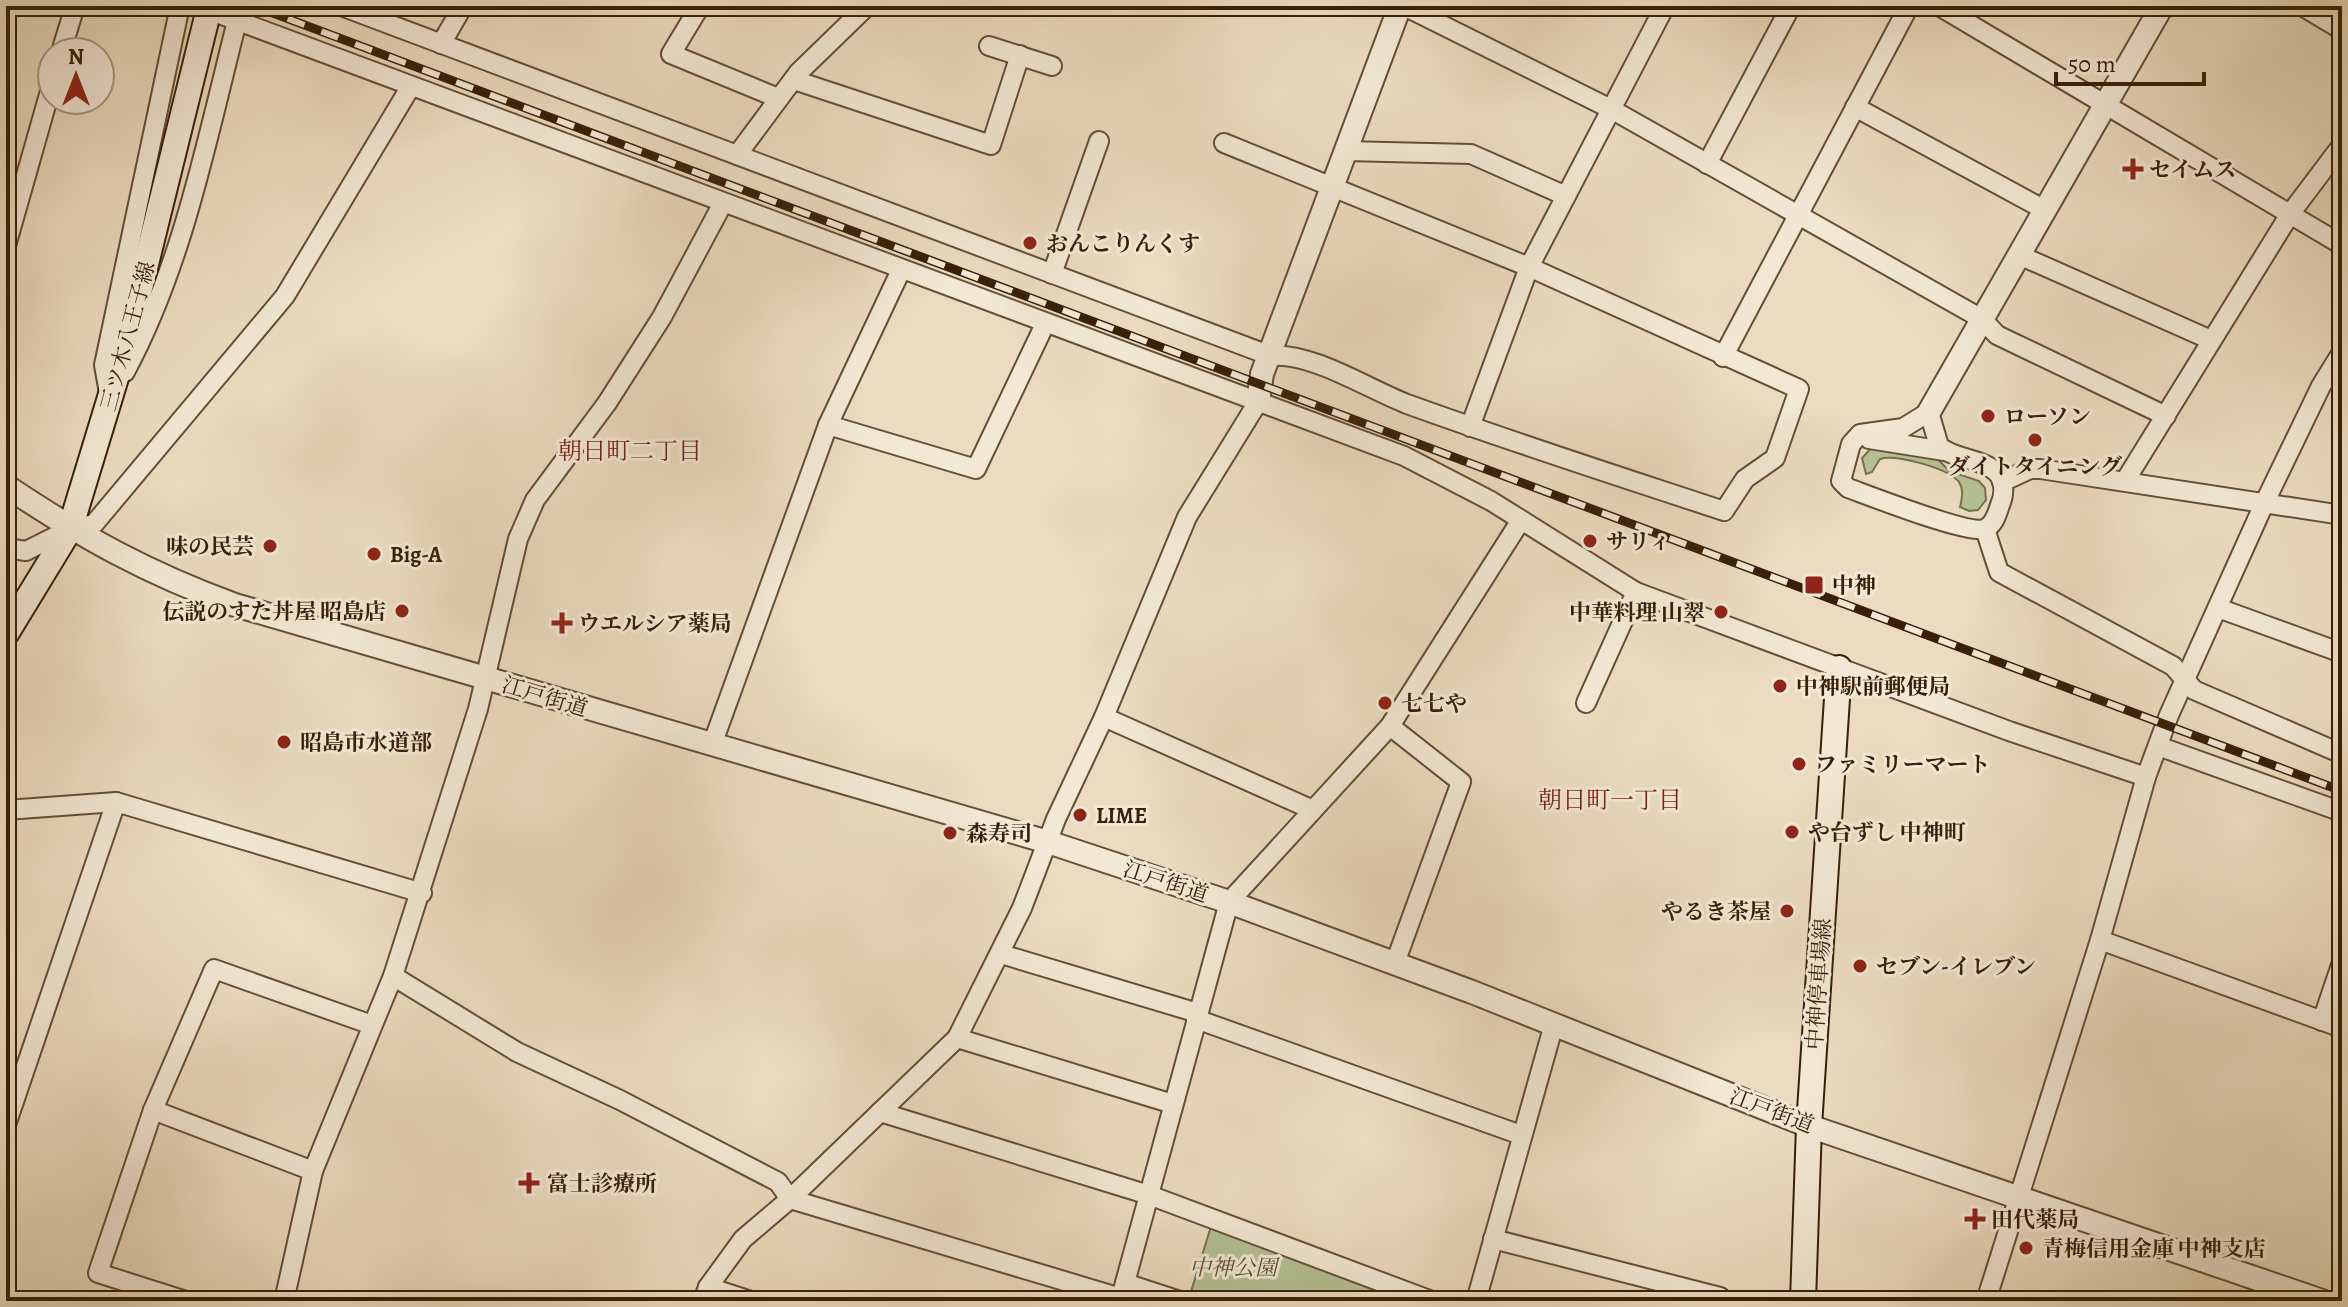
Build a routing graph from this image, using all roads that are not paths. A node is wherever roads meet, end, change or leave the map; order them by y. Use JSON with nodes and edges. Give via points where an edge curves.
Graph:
{"nodes":[{"id":1,"x":75,"y":6,"type":"edge"},
{"id":2,"x":180,"y":6,"type":"edge"},
{"id":3,"x":341,"y":6,"type":"edge"},
{"id":4,"x":463,"y":6,"type":"edge"},
{"id":5,"x":700,"y":6,"type":"edge"},
{"id":6,"x":867,"y":6,"type":"edge"},
{"id":7,"x":1402,"y":6,"type":"edge"},
{"id":8,"x":1665,"y":6,"type":"edge"},
{"id":9,"x":1791,"y":6,"type":"edge"},
{"id":10,"x":1909,"y":6,"type":"edge"},
{"id":11,"x":1939,"y":6,"type":"edge"},
{"id":12,"x":2162,"y":6,"type":"edge"},
{"id":13,"x":2302,"y":6,"type":"edge"},
{"id":14,"x":2326,"y":12,"type":"edge"},
{"id":15,"x":202,"y":14,"type":"edge"},
{"id":16,"x":237,"y":21,"type":"junction"},
{"id":17,"x":2342,"y":30,"type":"edge"},
{"id":18,"x":66,"y":36,"type":"edge"},
{"id":19,"x":441,"y":44,"type":"junction"},
{"id":20,"x":989,"y":46,"type":"dead end"},
{"id":21,"x":1020,"y":55,"type":"junction"},
{"id":22,"x":1052,"y":66,"type":"dead end"},
{"id":23,"x":794,"y":80,"type":"junction"},
{"id":24,"x":411,"y":86,"type":"junction"},
{"id":25,"x":778,"y":98,"type":"junction"},
{"id":26,"x":2106,"y":103,"type":"junction"},
{"id":27,"x":1855,"y":107,"type":"junction"},
{"id":28,"x":1611,"y":109,"type":"junction"},
{"id":29,"x":43,"y":116,"type":"edge"},
{"id":30,"x":1099,"y":141,"type":"dead end"},
{"id":31,"x":1224,"y":143,"type":"dead end"},
{"id":32,"x":2342,"y":145,"type":"edge"},
{"id":33,"x":1345,"y":151,"type":"junction"},
{"id":34,"x":737,"y":155,"type":"junction"},
{"id":35,"x":1707,"y":164,"type":"junction"},
{"id":36,"x":1333,"y":189,"type":"junction"},
{"id":37,"x":1566,"y":196,"type":"junction"},
{"id":38,"x":723,"y":203,"type":"junction"},
{"id":39,"x":2045,"y":210,"type":"junction"},
{"id":40,"x":2290,"y":214,"type":"junction"},
{"id":41,"x":1797,"y":217,"type":"junction"},
{"id":42,"x":2342,"y":245,"type":"edge"},
{"id":43,"x":6,"y":246,"type":"edge"},
{"id":44,"x":2019,"y":255,"type":"junction"},
{"id":45,"x":1529,"y":267,"type":"junction"},
{"id":46,"x":901,"y":270,"type":"junction"},
{"id":47,"x":1052,"y":274,"type":"junction"},
{"id":48,"x":1982,"y":319,"type":"junction"},
{"id":49,"x":1045,"y":324,"type":"junction"},
{"id":50,"x":2211,"y":340,"type":"junction"},
{"id":51,"x":2342,"y":352,"type":"edge"},
{"id":52,"x":1271,"y":356,"type":"junction"},
{"id":53,"x":1723,"y":357,"type":"junction"},
{"id":54,"x":111,"y":400,"type":"junction"},
{"id":55,"x":1258,"y":402,"type":"junction"},
{"id":56,"x":1929,"y":412,"type":"junction"},
{"id":57,"x":2166,"y":416,"type":"junction"},
{"id":58,"x":828,"y":425,"type":"junction"},
{"id":59,"x":1470,"y":427,"type":"junction"},
{"id":60,"x":1851,"y":444,"type":"junction"},
{"id":61,"x":1944,"y":451,"type":"junction"},
{"id":62,"x":2125,"y":481,"type":"junction"},
{"id":63,"x":2002,"y":482,"type":"junction"},
{"id":64,"x":6,"y":486,"type":"edge"},
{"id":65,"x":2264,"y":504,"type":"junction"},
{"id":66,"x":2342,"y":515,"type":"edge"},
{"id":67,"x":1521,"y":520,"type":"junction"},
{"id":68,"x":70,"y":529,"type":"junction"},
{"id":69,"x":1985,"y":529,"type":"junction"},
{"id":70,"x":6,"y":548,"type":"edge"},
{"id":71,"x":1636,"y":592,"type":"junction"},
{"id":72,"x":2218,"y":608,"type":"junction"},
{"id":73,"x":6,"y":634,"type":"edge"},
{"id":74,"x":2342,"y":653,"type":"edge"},
{"id":75,"x":1839,"y":668,"type":"junction"},
{"id":76,"x":2184,"y":677,"type":"junction"},
{"id":77,"x":485,"y":678,"type":"junction"},
{"id":78,"x":1586,"y":703,"type":"dead end"},
{"id":79,"x":1104,"y":717,"type":"junction"},
{"id":80,"x":1390,"y":726,"type":"junction"},
{"id":81,"x":712,"y":745,"type":"junction"},
{"id":82,"x":2158,"y":746,"type":"junction"},
{"id":83,"x":2342,"y":754,"type":"edge"},
{"id":84,"x":2146,"y":777,"type":"junction"},
{"id":85,"x":116,"y":802,"type":"junction"},
{"id":86,"x":6,"y":810,"type":"edge"},
{"id":87,"x":1313,"y":810,"type":"junction"},
{"id":88,"x":2342,"y":812,"type":"edge"},
{"id":89,"x":1048,"y":842,"type":"junction"},
{"id":90,"x":422,"y":893,"type":"junction"},
{"id":91,"x":1229,"y":902,"type":"junction"},
{"id":92,"x":2100,"y":940,"type":"junction"},
{"id":93,"x":1001,"y":954,"type":"junction"},
{"id":94,"x":2342,"y":962,"type":"edge"},
{"id":95,"x":1395,"y":963,"type":"junction"},
{"id":96,"x":393,"y":976,"type":"junction"},
{"id":97,"x":1197,"y":1016,"type":"junction"},
{"id":98,"x":2322,"y":1021,"type":"junction"},
{"id":99,"x":1554,"y":1024,"type":"junction"},
{"id":100,"x":372,"y":1025,"type":"junction"},
{"id":101,"x":2342,"y":1028,"type":"edge"},
{"id":102,"x":957,"y":1038,"type":"junction"},
{"id":103,"x":1173,"y":1104,"type":"junction"},
{"id":104,"x":153,"y":1110,"type":"junction"},
{"id":105,"x":880,"y":1112,"type":"junction"},
{"id":106,"x":6,"y":1125,"type":"edge"},
{"id":107,"x":1809,"y":1126,"type":"junction"},
{"id":108,"x":1521,"y":1135,"type":"junction"},
{"id":109,"x":313,"y":1171,"type":"junction"},
{"id":110,"x":1149,"y":1195,"type":"junction"},
{"id":111,"x":2019,"y":1198,"type":"junction"},
{"id":112,"x":790,"y":1199,"type":"junction"},
{"id":113,"x":1493,"y":1239,"type":"junction"},
{"id":114,"x":705,"y":1294,"type":"edge"},
{"id":115,"x":1122,"y":1294,"type":"edge"},
{"id":116,"x":186,"y":1301,"type":"edge"},
{"id":117,"x":284,"y":1301,"type":"edge"},
{"id":118,"x":751,"y":1301,"type":"edge"},
{"id":119,"x":1180,"y":1301,"type":"edge"},
{"id":120,"x":1432,"y":1301,"type":"edge"},
{"id":121,"x":1476,"y":1301,"type":"edge"},
{"id":122,"x":1719,"y":1301,"type":"edge"},
{"id":123,"x":1803,"y":1301,"type":"edge"},
{"id":124,"x":1986,"y":1301,"type":"edge"},
{"id":125,"x":2322,"y":1301,"type":"edge"}],
"edges":[{"from":1,"to":18,"type":"street"},
{"from":2,"to":54,"type":"street","via":[[104,365]]},
{"from":3,"to":19,"type":"street"},
{"from":4,"to":19,"type":"street"},
{"from":5,"to":25,"type":"street","via":[[671,54]]},
{"from":6,"to":23,"type":"street"},
{"from":7,"to":28,"type":"street"},
{"from":7,"to":33,"type":"street"},
{"from":8,"to":28,"type":"street"},
{"from":9,"to":35,"type":"street"},
{"from":10,"to":27,"type":"street"},
{"from":11,"to":26,"type":"street"},
{"from":12,"to":26,"type":"street"},
{"from":13,"to":14,"type":"street"},
{"from":14,"to":17,"type":"street"},
{"from":15,"to":16,"type":"street"},
{"from":15,"to":54,"type":"main road","name":"三ツ木八王子線"},
{"from":16,"to":24,"type":"street"},
{"from":16,"to":54,"type":"street","via":[[189,208],[148,329]]},
{"from":19,"to":34,"type":"street"},
{"from":20,"to":21,"type":"street"},
{"from":21,"to":22,"type":"street"},
{"from":21,"to":23,"type":"street","via":[[991,145]]},
{"from":23,"to":25,"type":"street"},
{"from":24,"to":38,"type":"street"},
{"from":24,"to":68,"type":"street","via":[[285,296],[94,524]]},
{"from":25,"to":34,"type":"street"},
{"from":26,"to":39,"type":"street"},
{"from":26,"to":40,"type":"street"},
{"from":27,"to":39,"type":"street"},
{"from":27,"to":41,"type":"street"},
{"from":28,"to":35,"type":"street"},
{"from":28,"to":37,"type":"street"},
{"from":29,"to":43,"type":"street"},
{"from":30,"to":47,"type":"street"},
{"from":31,"to":36,"type":"street"},
{"from":32,"to":40,"type":"street"},
{"from":33,"to":36,"type":"street"},
{"from":33,"to":37,"type":"street","via":[[1471,154]]},
{"from":34,"to":47,"type":"street"},
{"from":35,"to":41,"type":"street"},
{"from":36,"to":45,"type":"street"},
{"from":36,"to":52,"type":"street"},
{"from":37,"to":45,"type":"street"},
{"from":38,"to":46,"type":"street"},
{"from":38,"to":77,"type":"street","via":[[662,317],[535,500],[518,539]]},
{"from":39,"to":44,"type":"street"},
{"from":40,"to":42,"type":"street"},
{"from":40,"to":50,"type":"street"},
{"from":41,"to":48,"type":"street"},
{"from":41,"to":53,"type":"street"},
{"from":44,"to":48,"type":"street"},
{"from":44,"to":50,"type":"street"},
{"from":45,"to":53,"type":"street"},
{"from":45,"to":59,"type":"street"},
{"from":46,"to":49,"type":"street"},
{"from":46,"to":58,"type":"street"},
{"from":47,"to":52,"type":"street"},
{"from":48,"to":56,"type":"street"},
{"from":48,"to":57,"type":"street","via":[[1997,335]]},
{"from":49,"to":55,"type":"street"},
{"from":49,"to":58,"type":"street","via":[[976,469]]},
{"from":50,"to":57,"type":"street"},
{"from":51,"to":65,"type":"street"},
{"from":52,"to":55,"type":"street"},
{"from":52,"to":59,"type":"street","via":[[1305,359],[1372,391]]},
{"from":53,"to":59,"type":"street","via":[[1799,389],[1775,458],[1745,479],[1724,511]]},
{"from":54,"to":68,"type":"main road","name":"三ツ木八王子線"},
{"from":55,"to":67,"type":"street","via":[[1404,456]]},
{"from":55,"to":79,"type":"street","via":[[1187,517]]},
{"from":56,"to":60,"type":"street","via":[[1903,428],[1860,434]]},
{"from":56,"to":61,"type":"street"},
{"from":57,"to":62,"type":"street"},
{"from":58,"to":81,"type":"street"},
{"from":60,"to":61,"type":"street","via":[[1868,439]]},
{"from":60,"to":69,"type":"street","via":[[1840,475],[1844,486],[1971,529]]},
{"from":61,"to":63,"type":"street","via":[[1993,469]]},
{"from":62,"to":63,"type":"street","via":[[2030,469]]},
{"from":62,"to":65,"type":"street"},
{"from":63,"to":69,"type":"street","via":[[1999,508]]},
{"from":64,"to":68,"type":"street","name":"江戸街道"},
{"from":65,"to":66,"type":"street"},
{"from":65,"to":72,"type":"street"},
{"from":67,"to":71,"type":"street"},
{"from":67,"to":80,"type":"street"},
{"from":68,"to":70,"type":"street","via":[[26,551]]},
{"from":68,"to":73,"type":"main road","name":"三ツ木八王子線"},
{"from":68,"to":77,"type":"street","name":"江戸街道","via":[[171,582],[235,605]]},
{"from":69,"to":76,"type":"street","via":[[1999,572],[2173,666]]},
{"from":71,"to":75,"type":"street"},
{"from":71,"to":78,"type":"street"},
{"from":72,"to":74,"type":"street"},
{"from":72,"to":76,"type":"street"},
{"from":75,"to":84,"type":"street"},
{"from":75,"to":107,"type":"main road","name":"中神停車場線"},
{"from":76,"to":82,"type":"street"},
{"from":76,"to":83,"type":"street","via":[[2194,690]]},
{"from":77,"to":81,"type":"street","name":"江戸街道"},
{"from":77,"to":90,"type":"street"},
{"from":79,"to":87,"type":"street"},
{"from":79,"to":89,"type":"street"},
{"from":80,"to":87,"type":"street"},
{"from":80,"to":95,"type":"street","via":[[1461,782]]},
{"from":81,"to":89,"type":"street","name":"江戸街道"},
{"from":82,"to":84,"type":"street"},
{"from":82,"to":88,"type":"street"},
{"from":84,"to":92,"type":"street"},
{"from":85,"to":86,"type":"street"},
{"from":85,"to":90,"type":"street"},
{"from":85,"to":106,"type":"street"},
{"from":87,"to":91,"type":"street"},
{"from":89,"to":91,"type":"street","name":"江戸街道"},
{"from":89,"to":93,"type":"street"},
{"from":90,"to":96,"type":"street"},
{"from":91,"to":95,"type":"street","name":"江戸街道"},
{"from":91,"to":97,"type":"street"},
{"from":92,"to":98,"type":"street"},
{"from":92,"to":111,"type":"street"},
{"from":93,"to":97,"type":"street"},
{"from":93,"to":102,"type":"street"},
{"from":94,"to":98,"type":"street"},
{"from":95,"to":99,"type":"street","name":"江戸街道"},
{"from":96,"to":100,"type":"street"},
{"from":96,"to":112,"type":"street","via":[[517,1052],[778,1182]]},
{"from":97,"to":103,"type":"street"},
{"from":97,"to":108,"type":"street"},
{"from":98,"to":101,"type":"street"},
{"from":99,"to":107,"type":"street","name":"江戸街道"},
{"from":99,"to":108,"type":"street"},
{"from":100,"to":104,"type":"street","via":[[214,969]]},
{"from":100,"to":109,"type":"street"},
{"from":102,"to":103,"type":"street"},
{"from":102,"to":105,"type":"street"},
{"from":103,"to":110,"type":"street"},
{"from":104,"to":109,"type":"street"},
{"from":104,"to":116,"type":"street","via":[[98,1273]]},
{"from":105,"to":110,"type":"street"},
{"from":105,"to":112,"type":"street"},
{"from":107,"to":111,"type":"street","name":"江戸街道"},
{"from":107,"to":123,"type":"main road","name":"中神停車場線"},
{"from":108,"to":113,"type":"street"},
{"from":109,"to":117,"type":"street"},
{"from":110,"to":115,"type":"street"},
{"from":110,"to":120,"type":"street"},
{"from":111,"to":124,"type":"street"},
{"from":111,"to":125,"type":"street","name":"江戸街道"},
{"from":112,"to":114,"type":"street","via":[[743,1239]]},
{"from":112,"to":115,"type":"street"},
{"from":113,"to":121,"type":"street"},
{"from":113,"to":122,"type":"street","via":[[1720,1297]]},
{"from":114,"to":118,"type":"street"},
{"from":115,"to":119,"type":"street"}]}
